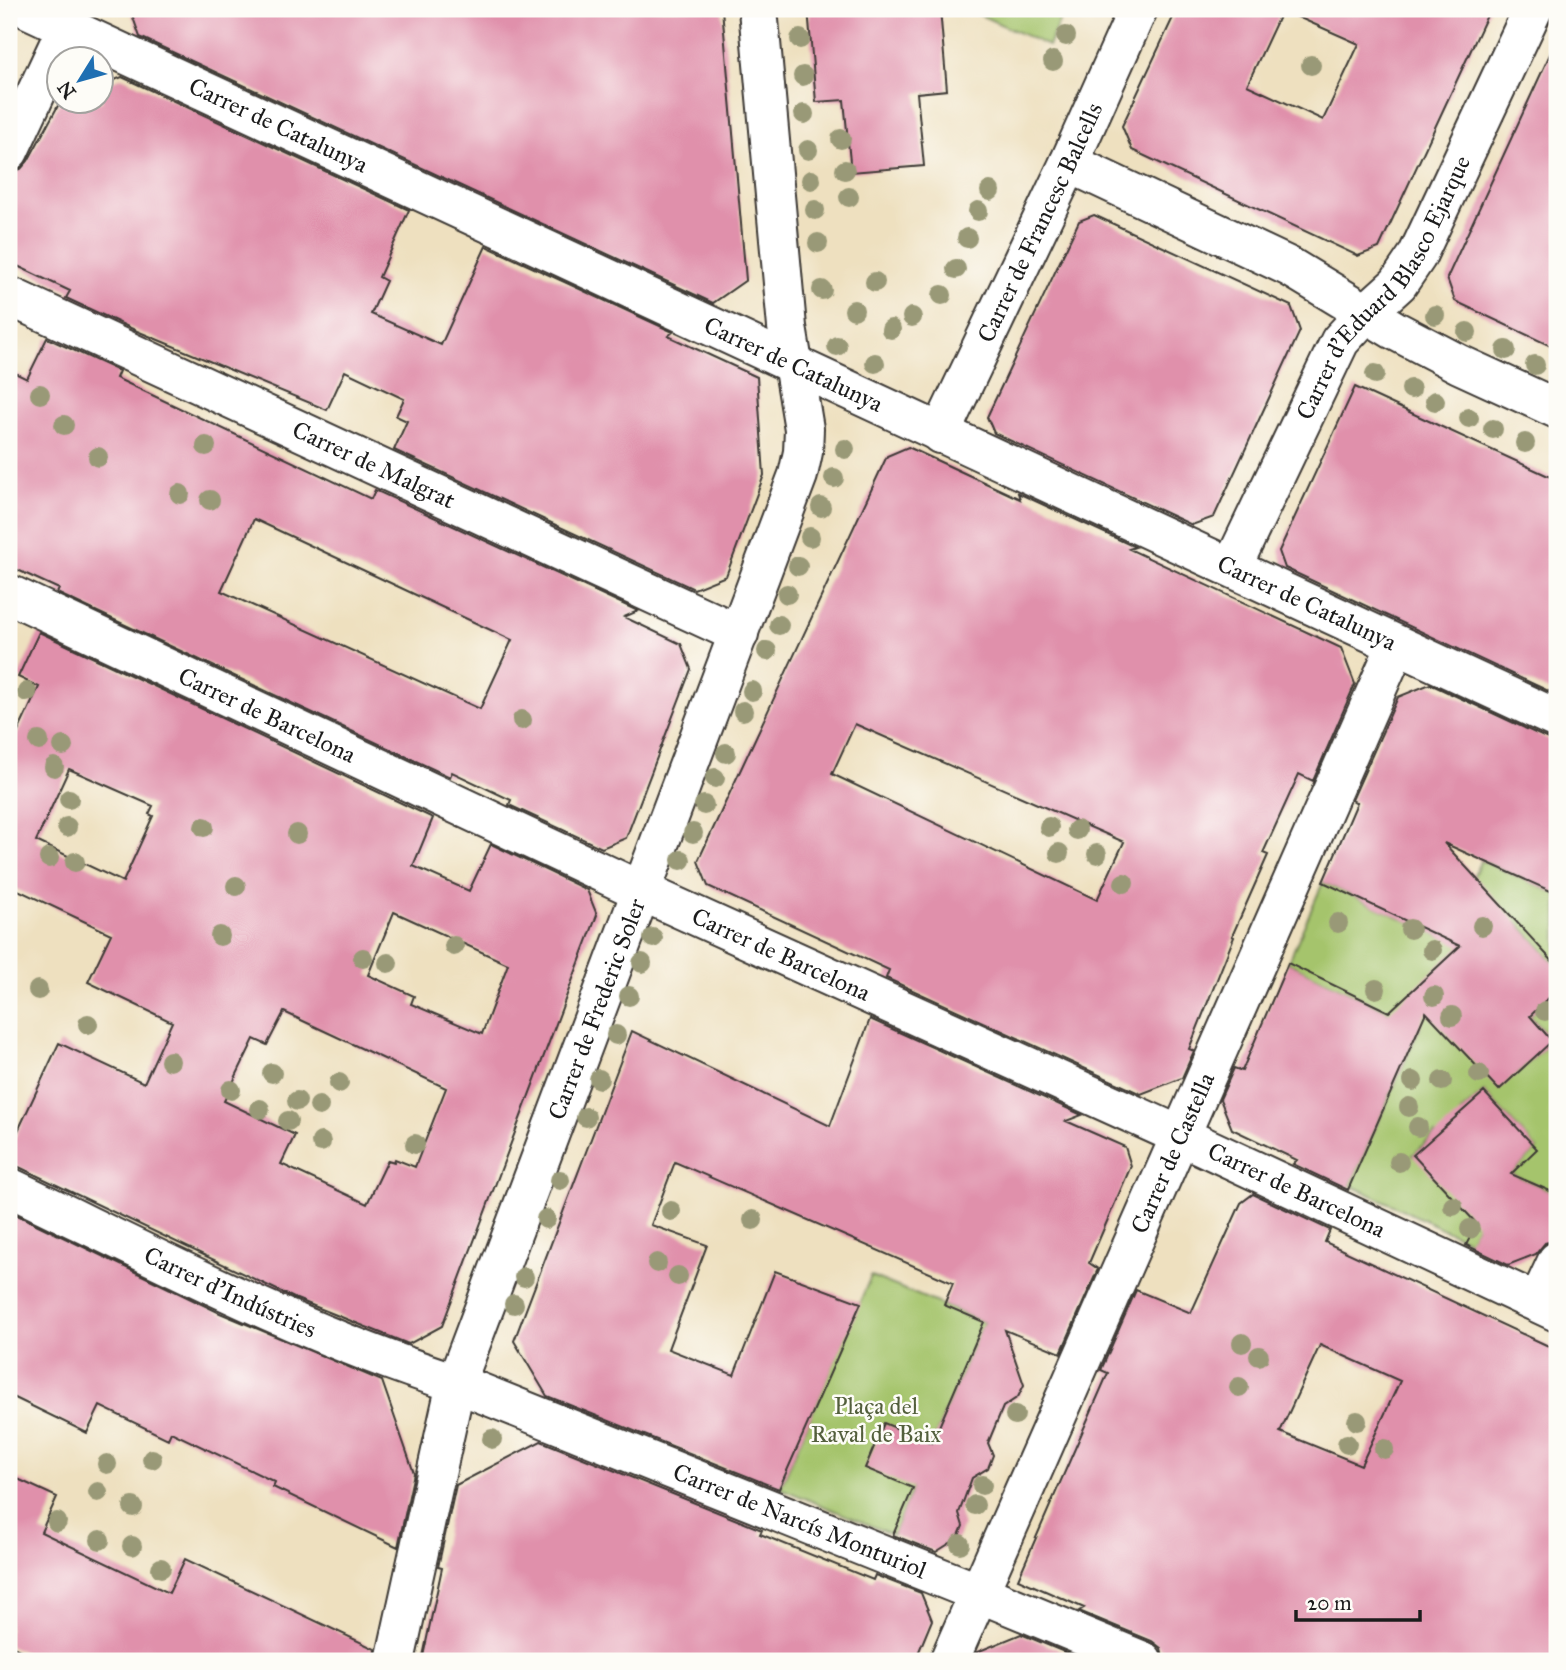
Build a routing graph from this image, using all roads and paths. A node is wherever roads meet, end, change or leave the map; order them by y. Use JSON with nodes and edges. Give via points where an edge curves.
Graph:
{"nodes":[{"id":1,"x":28,"y":9,"type":"edge"},
{"id":2,"x":758,"y":9,"type":"edge"},
{"id":3,"x":1138,"y":9,"type":"edge"},
{"id":4,"x":1533,"y":9,"type":"edge"},
{"id":5,"x":67,"y":27,"type":"junction"},
{"id":6,"x":9,"y":151,"type":"edge"},
{"id":7,"x":1069,"y":163,"type":"junction"},
{"id":8,"x":9,"y":296,"type":"edge"},
{"id":9,"x":1367,"y":312,"type":"junction"},
{"id":10,"x":793,"y":364,"type":"junction"},
{"id":11,"x":1557,"y":409,"type":"edge"},
{"id":12,"x":940,"y":434,"type":"junction"},
{"id":13,"x":1232,"y":567,"type":"junction"},
{"id":14,"x":9,"y":594,"type":"edge"},
{"id":15,"x":739,"y":634,"type":"junction"},
{"id":16,"x":1396,"y":646,"type":"junction"},
{"id":17,"x":1557,"y":719,"type":"edge"},
{"id":18,"x":641,"y":891,"type":"junction"},
{"id":19,"x":1179,"y":1135,"type":"junction"},
{"id":20,"x":9,"y":1187,"type":"edge"},
{"id":21,"x":1557,"y":1261,"type":"edge"},
{"id":22,"x":1548,"y":1307,"type":"edge"},
{"id":23,"x":456,"y":1383,"type":"junction"},
{"id":24,"x":979,"y":1593,"type":"junction"},
{"id":25,"x":395,"y":1661,"type":"edge"},
{"id":26,"x":949,"y":1661,"type":"edge"},
{"id":27,"x":1143,"y":1661,"type":"edge"}],
"edges":[{"from":1,"to":5,"type":"street","name":"Carrer de Catalunya"},
{"from":2,"to":10,"type":"street","name":"Carrer de Frederic Soler"},
{"from":3,"to":7,"type":"street","name":"Carrer de Francesc Balcells"},
{"from":4,"to":9,"type":"street","name":"Carrer d'Eduard Blasco Ejarque","via":[[1417,256],[1398,284]]},
{"from":5,"to":6,"type":"street"},
{"from":5,"to":10,"type":"street","name":"Carrer de Catalunya"},
{"from":7,"to":9,"type":"street","via":[[1290,267]]},
{"from":7,"to":12,"type":"street","name":"Carrer de Francesc Balcells"},
{"from":8,"to":15,"type":"street","name":"Carrer de Malgrat"},
{"from":9,"to":11,"type":"street","via":[[1458,363]]},
{"from":9,"to":13,"type":"street","name":"Carrer d'Eduard Blasco Ejarque","via":[[1332,354]]},
{"from":10,"to":12,"type":"street","name":"Carrer de Catalunya"},
{"from":10,"to":15,"type":"street","name":"Carrer de Frederic Soler","via":[[804,429],[803,452]]},
{"from":12,"to":13,"type":"street","name":"Carrer de Catalunya"},
{"from":13,"to":16,"type":"street","name":"Carrer de Catalunya"},
{"from":14,"to":18,"type":"street","name":"Carrer de Barcelona"},
{"from":15,"to":18,"type":"street","name":"Carrer de Frederic Soler"},
{"from":16,"to":17,"type":"street","name":"Carrer de Catalunya"},
{"from":16,"to":19,"type":"street","name":"Carrer de Castella"},
{"from":18,"to":19,"type":"street","name":"Carrer de Barcelona"},
{"from":18,"to":23,"type":"street","name":"Carrer de Frederic Soler"},
{"from":19,"to":22,"type":"street","name":"Carrer de Barcelona"},
{"from":19,"to":24,"type":"street","name":"Carrer de Castella"},
{"from":20,"to":23,"type":"street","name":"Carrer d'Indústries","via":[[203,1281],[386,1361]]},
{"from":21,"to":22,"type":"street"},
{"from":23,"to":24,"type":"street","name":"Carrer de Narcís Monturiol"},
{"from":23,"to":25,"type":"street","name":"Carrer de Frederic Soler"},
{"from":24,"to":26,"type":"street","name":"Carrer de Castella"},
{"from":24,"to":27,"type":"street","name":"Carrer de Narcís Monturiol"}]}
